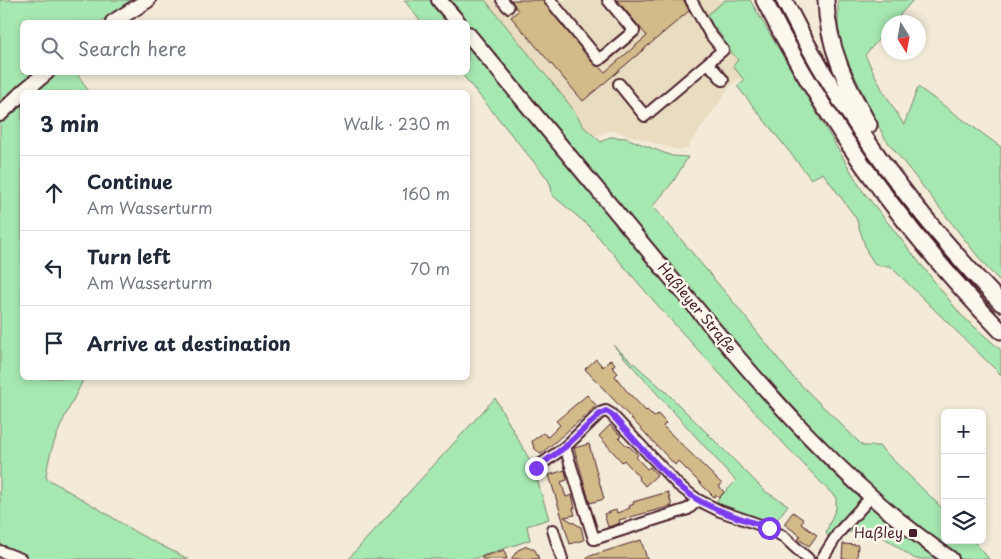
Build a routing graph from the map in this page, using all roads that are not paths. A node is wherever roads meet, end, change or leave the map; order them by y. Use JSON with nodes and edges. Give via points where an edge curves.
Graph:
{"nodes":[{"id":1,"x":148,"y":0,"type":"edge"},
{"id":2,"x":439,"y":0,"type":"edge"},
{"id":3,"x":550,"y":0,"type":"edge"},
{"id":4,"x":608,"y":0,"type":"edge"},
{"id":5,"x":691,"y":0,"type":"edge"},
{"id":6,"x":764,"y":0,"type":"edge"},
{"id":7,"x":784,"y":0,"type":"edge"},
{"id":8,"x":826,"y":0,"type":"edge"},
{"id":9,"x":116,"y":20,"type":"edge"},
{"id":10,"x":456,"y":20,"type":"edge"},
{"id":11,"x":470,"y":36,"type":"edge"},
{"id":12,"x":708,"y":63,"type":"junction"},
{"id":13,"x":44,"y":75,"type":"edge"},
{"id":14,"x":723,"y":80,"type":"dead end"},
{"id":15,"x":618,"y":84,"type":"dead end"},
{"id":16,"x":26,"y":90,"type":"edge"},
{"id":17,"x":20,"y":96,"type":"edge"},
{"id":18,"x":0,"y":114,"type":"edge"},
{"id":19,"x":877,"y":153,"type":"junction"},
{"id":20,"x":1001,"y":303,"type":"edge"},
{"id":21,"x":1001,"y":331,"type":"edge"},
{"id":22,"x":565,"y":447,"type":"junction"},
{"id":23,"x":536,"y":468,"type":"dead end"},
{"id":24,"x":870,"y":497,"type":"junction"},
{"id":25,"x":698,"y":500,"type":"junction"},
{"id":26,"x":553,"y":530,"type":"dead end"},
{"id":27,"x":0,"y":551,"type":"edge"},
{"id":28,"x":21,"y":559,"type":"edge"},
{"id":29,"x":562,"y":559,"type":"edge"},
{"id":30,"x":808,"y":559,"type":"edge"},
{"id":31,"x":822,"y":559,"type":"edge"},
{"id":32,"x":951,"y":559,"type":"edge"}],
"edges":[{"from":1,"to":9,"type":"main road"},
{"from":2,"to":10,"type":"main road"},
{"from":3,"to":4,"type":"street","via":[[599,60],[634,31]]},
{"from":5,"to":12,"type":"street","via":[[723,50]]},
{"from":6,"to":21,"type":"highway","via":[[821,103],[866,170],[958,286]]},
{"from":7,"to":19,"type":"highway","via":[[833,87]]},
{"from":8,"to":19,"type":"highway","via":[[839,65],[871,129]]},
{"from":11,"to":24,"type":"main road","name":"Haßleyer Straße","via":[[733,351],[797,423]]},
{"from":12,"to":14,"type":"street"},
{"from":12,"to":15,"type":"street","via":[[645,116]]},
{"from":13,"to":16,"type":"main road"},
{"from":17,"to":18,"type":"main road"},
{"from":19,"to":20,"type":"highway","via":[[928,221]]},
{"from":22,"to":23,"type":"street"},
{"from":22,"to":25,"type":"street","via":[[606,411],[678,485]]},
{"from":22,"to":25,"type":"street","via":[[594,539],[688,509]]},
{"from":24,"to":31,"type":"street","via":[[839,532]]},
{"from":24,"to":32,"type":"main road","name":"Haßleyer Straße"},
{"from":25,"to":30,"type":"street","via":[[769,528]]},
{"from":26,"to":29,"type":"street"},
{"from":27,"to":28,"type":"street"}]}
